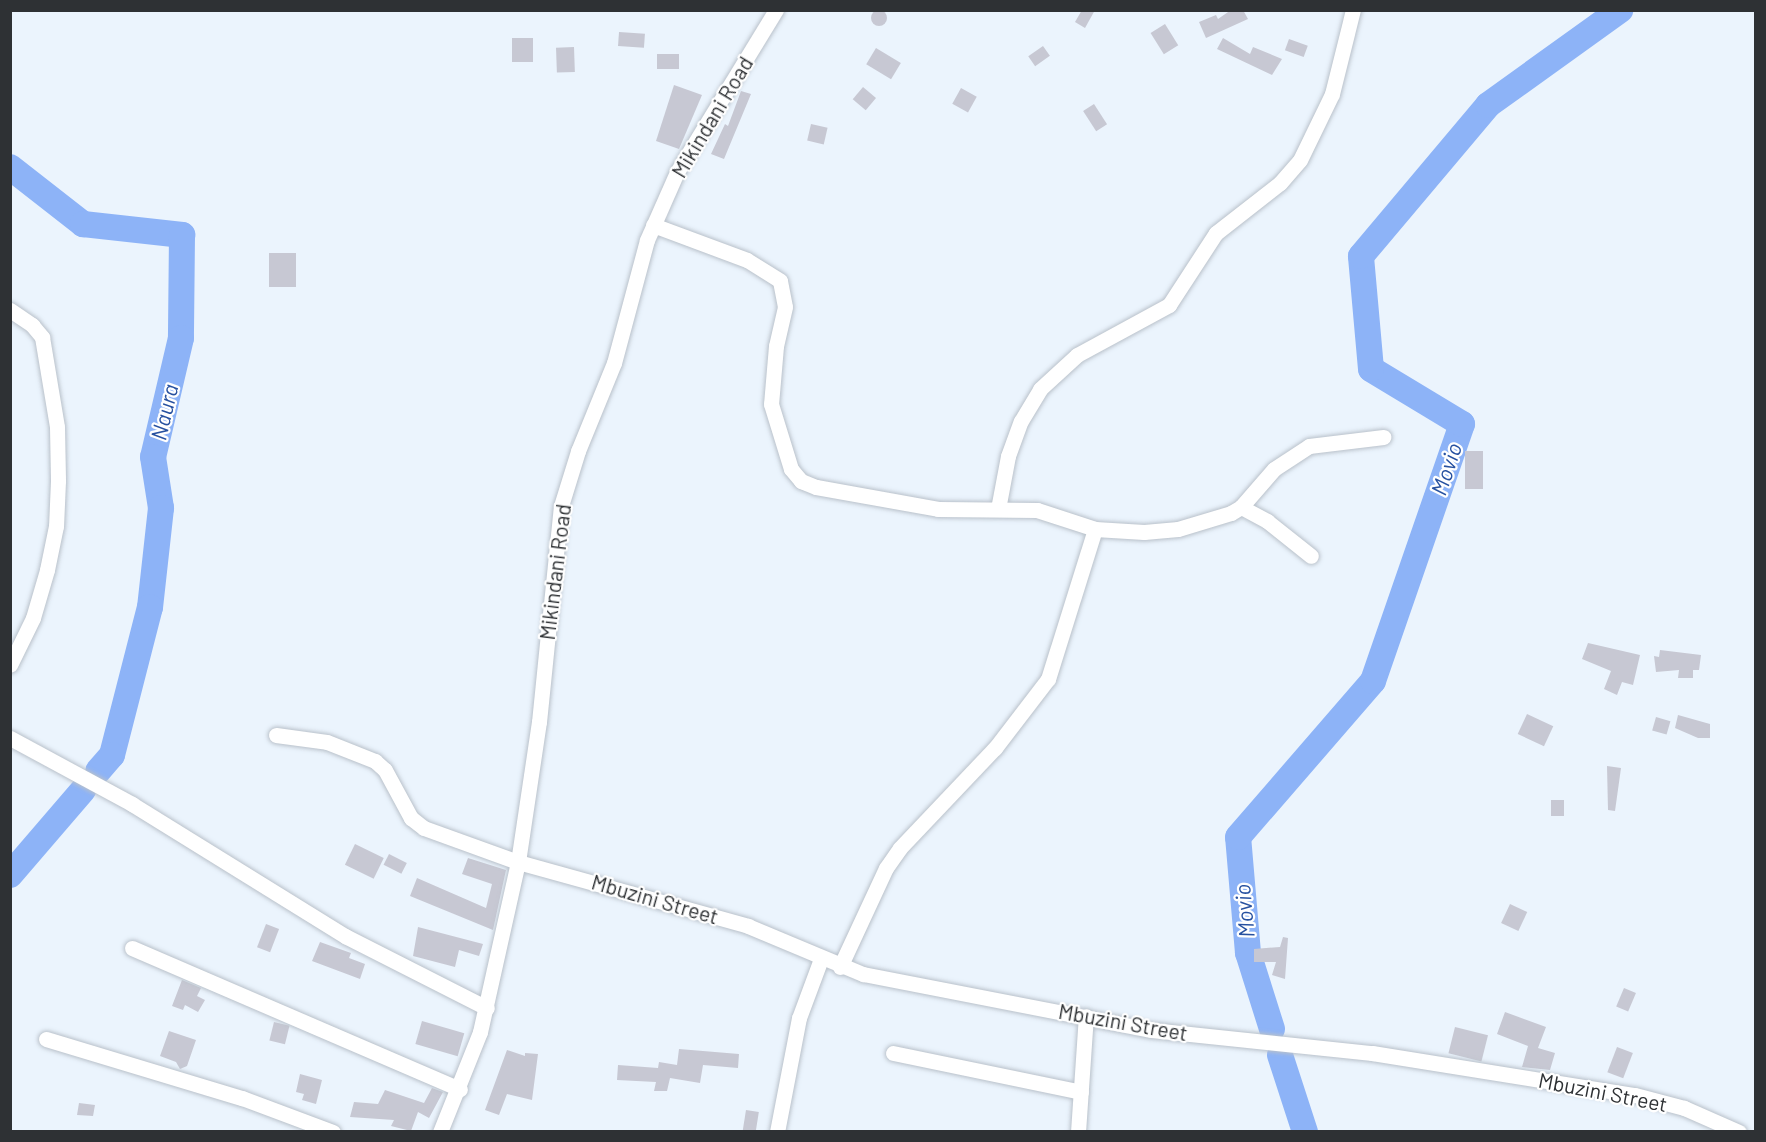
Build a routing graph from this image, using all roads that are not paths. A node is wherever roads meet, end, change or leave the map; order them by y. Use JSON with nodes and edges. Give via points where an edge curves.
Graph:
{"nodes":[{"id":1,"x":1353,"y":10,"type":"edge"},
{"id":2,"x":774,"y":12,"type":"edge"},
{"id":3,"x":653,"y":225,"type":"junction"},
{"id":4,"x":10,"y":310,"type":"edge"},
{"id":5,"x":1383,"y":437,"type":"dead end"},
{"id":6,"x":1241,"y":507,"type":"junction"},
{"id":7,"x":998,"y":509,"type":"junction"},
{"id":8,"x":1095,"y":529,"type":"junction"},
{"id":9,"x":1311,"y":556,"type":"dead end"},
{"id":10,"x":10,"y":665,"type":"edge"},
{"id":11,"x":276,"y":735,"type":"dead end"},
{"id":12,"x":10,"y":738,"type":"edge"},
{"id":13,"x":518,"y":862,"type":"junction"},
{"id":14,"x":132,"y":948,"type":"dead end"},
{"id":15,"x":821,"y":959,"type":"junction"},
{"id":16,"x":840,"y":968,"type":"junction"},
{"id":17,"x":487,"y":1008,"type":"junction"},
{"id":18,"x":1086,"y":1016,"type":"junction"},
{"id":19,"x":46,"y":1040,"type":"dead end"},
{"id":20,"x":893,"y":1053,"type":"dead end"},
{"id":21,"x":460,"y":1089,"type":"junction"},
{"id":22,"x":1081,"y":1092,"type":"junction"},
{"id":23,"x":333,"y":1131,"type":"edge"},
{"id":24,"x":440,"y":1131,"type":"edge"},
{"id":25,"x":777,"y":1131,"type":"edge"},
{"id":26,"x":1078,"y":1131,"type":"edge"},
{"id":27,"x":1739,"y":1131,"type":"edge"}],
"edges":[{"from":1,"to":7,"type":"street","via":[[1332,94],[1300,160],[1280,183],[1216,233],[1168,305],[1077,355],[1040,389],[1008,456]]},
{"from":2,"to":3,"type":"street","name":"Mikindani Road","via":[[677,172]]},
{"from":3,"to":7,"type":"street","via":[[747,260],[780,281],[786,307],[776,346],[771,404],[781,445],[801,481],[825,490],[905,505]]},
{"from":3,"to":13,"type":"street","name":"Mikindani Road","via":[[615,363],[578,451],[561,506],[539,722]]},
{"from":4,"to":10,"type":"street","via":[[32,325],[42,337],[47,354],[57,427],[58,481],[56,526],[47,570],[33,618]]},
{"from":5,"to":6,"type":"street","via":[[1338,441],[1294,453]]},
{"from":6,"to":8,"type":"street","via":[[1178,529]]},
{"from":6,"to":9,"type":"street","via":[[1267,521]]},
{"from":7,"to":8,"type":"street","via":[[1037,510]]},
{"from":8,"to":16,"type":"street","via":[[1048,679],[995,748],[900,848],[886,868]]},
{"from":11,"to":13,"type":"street","name":"Mbuzini Street","via":[[327,742],[375,760],[385,770],[411,818],[424,828]]},
{"from":12,"to":17,"type":"street","via":[[132,804],[345,936]]},
{"from":13,"to":15,"type":"street","name":"Mbuzini Street","via":[[748,926]]},
{"from":13,"to":17,"type":"street","name":"Mikindani Road"},
{"from":14,"to":21,"type":"street"},
{"from":15,"to":16,"type":"street","name":"Mbuzini Street"},
{"from":15,"to":25,"type":"street","via":[[799,1018]]},
{"from":16,"to":18,"type":"street","name":"Mbuzini Street","via":[[946,993]]},
{"from":17,"to":21,"type":"street","name":"Mikindani Road"},
{"from":18,"to":22,"type":"street"},
{"from":18,"to":27,"type":"street","name":"Mbuzini Street","via":[[1152,1030],[1372,1053],[1635,1095],[1684,1108]]},
{"from":19,"to":23,"type":"street","via":[[242,1098]]},
{"from":20,"to":22,"type":"street"},
{"from":21,"to":24,"type":"street","name":"Mikindani Road"},
{"from":22,"to":26,"type":"street"}]}
